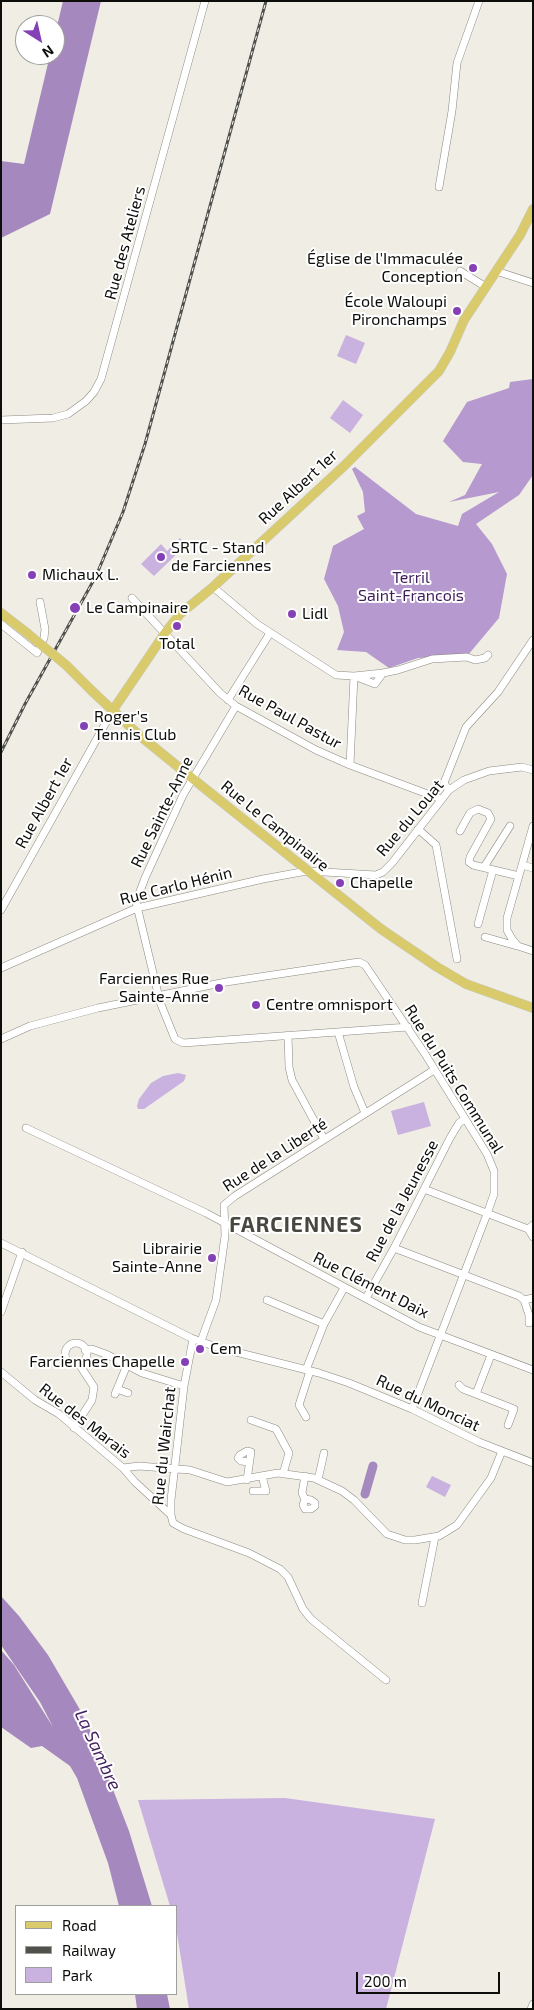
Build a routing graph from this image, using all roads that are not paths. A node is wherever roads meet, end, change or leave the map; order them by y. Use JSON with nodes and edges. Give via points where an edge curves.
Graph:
{"nodes":[{"id":1,"x":205,"y":1,"type":"edge"},
{"id":2,"x":479,"y":1,"type":"edge"},
{"id":3,"x":439,"y":187,"type":"dead end"},
{"id":4,"x":533,"y":209,"type":"edge"},
{"id":5,"x":460,"y":271,"type":"dead end"},
{"id":6,"x":496,"y":271,"type":"junction"},
{"id":7,"x":533,"y":283,"type":"edge"},
{"id":8,"x":486,"y":287,"type":"junction"},
{"id":9,"x":1,"y":420,"type":"edge"},
{"id":10,"x":213,"y":588,"type":"junction"},
{"id":11,"x":132,"y":598,"type":"dead end"},
{"id":12,"x":40,"y":602,"type":"dead end"},
{"id":13,"x":1,"y":613,"type":"edge"},
{"id":14,"x":1,"y":624,"type":"edge"},
{"id":15,"x":165,"y":633,"type":"junction"},
{"id":16,"x":270,"y":633,"type":"junction"},
{"id":17,"x":533,"y":640,"type":"edge"},
{"id":18,"x":488,"y":655,"type":"dead end"},
{"id":19,"x":354,"y":676,"type":"junction"},
{"id":20,"x":228,"y":700,"type":"junction"},
{"id":21,"x":236,"y":706,"type":"junction"},
{"id":22,"x":113,"y":710,"type":"junction"},
{"id":23,"x":350,"y":765,"type":"junction"},
{"id":24,"x":533,"y":770,"type":"edge"},
{"id":25,"x":192,"y":778,"type":"junction"},
{"id":26,"x":449,"y":790,"type":"junction"},
{"id":27,"x":441,"y":799,"type":"junction"},
{"id":28,"x":510,"y":826,"type":"dead end"},
{"id":29,"x":533,"y":826,"type":"edge"},
{"id":30,"x":418,"y":829,"type":"junction"},
{"id":31,"x":460,"y":831,"type":"dead end"},
{"id":32,"x":522,"y":865,"type":"junction"},
{"id":33,"x":484,"y":867,"type":"junction"},
{"id":34,"x":533,"y":868,"type":"edge"},
{"id":35,"x":493,"y":870,"type":"junction"},
{"id":36,"x":307,"y":871,"type":"junction"},
{"id":37,"x":519,"y":876,"type":"junction"},
{"id":38,"x":137,"y":908,"type":"junction"},
{"id":39,"x":1,"y":910,"type":"edge"},
{"id":40,"x":478,"y":924,"type":"dead end"},
{"id":41,"x":485,"y":937,"type":"dead end"},
{"id":42,"x":518,"y":946,"type":"junction"},
{"id":43,"x":533,"y":951,"type":"edge"},
{"id":44,"x":457,"y":959,"type":"dead end"},
{"id":45,"x":1,"y":968,"type":"edge"},
{"id":46,"x":160,"y":996,"type":"junction"},
{"id":47,"x":533,"y":1008,"type":"edge"},
{"id":48,"x":408,"y":1028,"type":"junction"},
{"id":49,"x":338,"y":1032,"type":"junction"},
{"id":50,"x":288,"y":1035,"type":"junction"},
{"id":51,"x":1,"y":1039,"type":"edge"},
{"id":52,"x":434,"y":1070,"type":"junction"},
{"id":53,"x":365,"y":1113,"type":"junction"},
{"id":54,"x":465,"y":1119,"type":"junction"},
{"id":55,"x":26,"y":1128,"type":"dead end"},
{"id":56,"x":324,"y":1139,"type":"junction"},
{"id":57,"x":424,"y":1189,"type":"junction"},
{"id":58,"x":224,"y":1205,"type":"junction"},
{"id":59,"x":206,"y":1213,"type":"junction"},
{"id":60,"x":487,"y":1214,"type":"junction"},
{"id":61,"x":226,"y":1224,"type":"junction"},
{"id":62,"x":530,"y":1227,"type":"edge"},
{"id":63,"x":533,"y":1237,"type":"edge"},
{"id":64,"x":1,"y":1243,"type":"edge"},
{"id":65,"x":394,"y":1248,"type":"junction"},
{"id":66,"x":22,"y":1252,"type":"junction"},
{"id":67,"x":464,"y":1275,"type":"junction"},
{"id":68,"x":344,"y":1288,"type":"junction"},
{"id":69,"x":366,"y":1298,"type":"junction"},
{"id":70,"x":533,"y":1298,"type":"edge"},
{"id":71,"x":267,"y":1300,"type":"dead end"},
{"id":72,"x":524,"y":1300,"type":"junction"},
{"id":73,"x":1,"y":1312,"type":"edge"},
{"id":74,"x":529,"y":1323,"type":"dead end"},
{"id":75,"x":324,"y":1324,"type":"junction"},
{"id":76,"x":441,"y":1335,"type":"junction"},
{"id":77,"x":193,"y":1339,"type":"junction"},
{"id":78,"x":201,"y":1341,"type":"junction"},
{"id":79,"x":85,"y":1350,"type":"junction"},
{"id":80,"x":491,"y":1354,"type":"junction"},
{"id":81,"x":78,"y":1364,"type":"junction"},
{"id":82,"x":126,"y":1365,"type":"junction"},
{"id":83,"x":308,"y":1370,"type":"junction"},
{"id":84,"x":533,"y":1370,"type":"edge"},
{"id":85,"x":1,"y":1372,"type":"edge"},
{"id":86,"x":458,"y":1385,"type":"dead end"},
{"id":87,"x":184,"y":1386,"type":"junction"},
{"id":88,"x":128,"y":1393,"type":"dead end"},
{"id":89,"x":476,"y":1394,"type":"junction"},
{"id":90,"x":412,"y":1408,"type":"junction"},
{"id":91,"x":306,"y":1417,"type":"dead end"},
{"id":92,"x":251,"y":1420,"type":"dead end"},
{"id":93,"x":508,"y":1425,"type":"dead end"},
{"id":94,"x":74,"y":1428,"type":"junction"},
{"id":95,"x":502,"y":1451,"type":"junction"},
{"id":96,"x":324,"y":1453,"type":"dead end"},
{"id":97,"x":249,"y":1462,"type":"dead end"},
{"id":98,"x":533,"y":1464,"type":"edge"},
{"id":99,"x":123,"y":1468,"type":"junction"},
{"id":100,"x":174,"y":1469,"type":"junction"},
{"id":101,"x":283,"y":1474,"type":"junction"},
{"id":102,"x":262,"y":1476,"type":"junction"},
{"id":103,"x":305,"y":1476,"type":"junction"},
{"id":104,"x":247,"y":1480,"type":"junction"},
{"id":105,"x":318,"y":1480,"type":"junction"},
{"id":106,"x":253,"y":1491,"type":"dead end"},
{"id":107,"x":304,"y":1500,"type":"dead end"},
{"id":108,"x":171,"y":1515,"type":"junction"},
{"id":109,"x":435,"y":1537,"type":"junction"},
{"id":110,"x":422,"y":1602,"type":"dead end"},
{"id":111,"x":386,"y":1680,"type":"dead end"},
{"id":112,"x":533,"y":2004,"type":"edge"},
{"id":113,"x":531,"y":2009,"type":"edge"}],
"edges":[{"from":1,"to":9,"type":"street","name":"Rue des Ateliers","via":[[101,379],[86,401],[68,414],[53,418]]},
{"from":2,"to":3,"type":"street","via":[[457,63]]},
{"from":4,"to":6,"type":"main road","name":"Rue Albert 1er"},
{"from":5,"to":8,"type":"street"},
{"from":6,"to":7,"type":"street"},
{"from":6,"to":8,"type":"main road","name":"Rue Albert 1er"},
{"from":8,"to":10,"type":"main road","name":"Rue Albert 1er","via":[[464,320],[439,371],[344,466]]},
{"from":10,"to":15,"type":"main road","name":"Rue Albert 1er","via":[[180,614]]},
{"from":10,"to":16,"type":"street"},
{"from":11,"to":15,"type":"street","name":"Rue Paul Pastur"},
{"from":12,"to":14,"type":"street","via":[[45,629],[37,653]]},
{"from":13,"to":22,"type":"main road","name":"Rue Le Campinaire","bridge":true,"via":[[66,665]]},
{"from":15,"to":20,"type":"street","name":"Rue Paul Pastur"},
{"from":15,"to":22,"type":"main road","name":"Rue Albert 1er"},
{"from":16,"to":19,"type":"street","via":[[336,675]]},
{"from":16,"to":20,"type":"street"},
{"from":17,"to":26,"type":"street","via":[[498,692],[466,727],[444,783]]},
{"from":18,"to":19,"type":"street","via":[[475,660],[467,657],[432,659],[383,673],[375,684]]},
{"from":19,"to":23,"type":"street"},
{"from":20,"to":21,"type":"street","name":"Rue Paul Pastur"},
{"from":21,"to":23,"type":"street","name":"Rue Paul Pastur"},
{"from":21,"to":25,"type":"street","name":"Rue Sainte-Anne"},
{"from":22,"to":25,"type":"main road","name":"Rue Le Campinaire"},
{"from":22,"to":39,"type":"street","name":"Rue Albert 1er"},
{"from":23,"to":27,"type":"street","name":"Rue Paul Pastur"},
{"from":24,"to":26,"type":"street","name":"Rue du Louat","via":[[522,767],[489,771],[464,780]]},
{"from":25,"to":36,"type":"main road","name":"Rue Le Campinaire"},
{"from":25,"to":38,"type":"street","name":"Rue Sainte-Anne","via":[[145,878],[136,902]]},
{"from":26,"to":27,"type":"street","name":"Rue du Louat"},
{"from":27,"to":30,"type":"street","name":"Rue du Louat"},
{"from":28,"to":33,"type":"street"},
{"from":29,"to":32,"type":"street"},
{"from":30,"to":36,"type":"street","name":"Rue du Louat","via":[[392,863],[376,875]]},
{"from":30,"to":44,"type":"street","via":[[436,845]]},
{"from":31,"to":33,"type":"street","via":[[474,811],[488,813],[492,819],[469,862]]},
{"from":32,"to":34,"type":"street"},
{"from":32,"to":37,"type":"street"},
{"from":33,"to":35,"type":"street"},
{"from":35,"to":37,"type":"street"},
{"from":35,"to":40,"type":"street"},
{"from":36,"to":38,"type":"street","name":"Rue Carlo Hénin"},
{"from":36,"to":47,"type":"main road","name":"Rue Le Campinaire","via":[[381,929],[437,967],[470,986]]},
{"from":37,"to":42,"type":"street","via":[[507,918],[507,930]]},
{"from":38,"to":45,"type":"street","name":"Rue Carlo Hénin"},
{"from":38,"to":46,"type":"street","name":"Rue Sainte-Anne"},
{"from":41,"to":42,"type":"street"},
{"from":42,"to":43,"type":"street"},
{"from":46,"to":48,"type":"street","name":"Rue du Puits Communal","via":[[226,982],[359,962],[370,971]]},
{"from":46,"to":50,"type":"street","name":"Rue Sainte-Anne","via":[[178,1042]]},
{"from":46,"to":51,"type":"street","via":[[30,1026]]},
{"from":48,"to":49,"type":"street"},
{"from":48,"to":52,"type":"street","name":"Rue du Puits Communal"},
{"from":49,"to":50,"type":"street"},
{"from":49,"to":53,"type":"street"},
{"from":50,"to":56,"type":"street","via":[[292,1080]]},
{"from":52,"to":53,"type":"street","name":"Rue de la Liberté"},
{"from":52,"to":54,"type":"street","name":"Rue du Puits Communal"},
{"from":53,"to":56,"type":"street","name":"Rue de la Liberté"},
{"from":54,"to":57,"type":"street","name":"Rue de la Jeunesse","via":[[450,1138]]},
{"from":54,"to":60,"type":"street","name":"Rue du Puits Communal","via":[[494,1171],[494,1194]]},
{"from":55,"to":59,"type":"street","name":"Rue Clément Daix"},
{"from":56,"to":58,"type":"street","name":"Rue de la Liberté"},
{"from":57,"to":60,"type":"street"},
{"from":57,"to":65,"type":"street","name":"Rue de la Jeunesse"},
{"from":58,"to":59,"type":"street","via":[[216,1212]]},
{"from":58,"to":61,"type":"street","name":"Rue de la Liberté"},
{"from":59,"to":61,"type":"street","name":"Rue Clément Daix"},
{"from":60,"to":62,"type":"street"},
{"from":60,"to":67,"type":"street","name":"Rue du Puits Communal"},
{"from":61,"to":68,"type":"street","name":"Rue Clément Daix"},
{"from":61,"to":78,"type":"street","name":"Rue de la Liberté","via":[[216,1300]]},
{"from":62,"to":63,"type":"street"},
{"from":64,"to":66,"type":"street","name":"Rue du Monciat"},
{"from":65,"to":67,"type":"street"},
{"from":65,"to":69,"type":"street","name":"Rue de la Jeunesse"},
{"from":66,"to":73,"type":"street"},
{"from":66,"to":77,"type":"street","name":"Rue du Monciat"},
{"from":67,"to":72,"type":"street"},
{"from":67,"to":76,"type":"street","name":"Rue du Puits Communal"},
{"from":68,"to":69,"type":"street","name":"Rue Clément Daix"},
{"from":68,"to":75,"type":"street"},
{"from":69,"to":76,"type":"street","name":"Rue Clément Daix"},
{"from":70,"to":72,"type":"street"},
{"from":71,"to":75,"type":"street"},
{"from":72,"to":74,"type":"street","via":[[530,1315]]},
{"from":75,"to":83,"type":"street"},
{"from":76,"to":80,"type":"street","name":"Rue Clément Daix"},
{"from":76,"to":90,"type":"street","name":"Rue du Puits Communal"},
{"from":77,"to":78,"type":"street","name":"Rue du Monciat"},
{"from":77,"to":87,"type":"street","name":"Rue du Wairchat"},
{"from":78,"to":83,"type":"street","name":"Rue du Monciat"},
{"from":79,"to":81,"type":"street","via":[[84,1360]]},
{"from":79,"to":81,"type":"street","via":[[77,1343],[67,1348],[68,1361]]},
{"from":79,"to":82,"type":"street","via":[[92,1349]]},
{"from":80,"to":84,"type":"street","name":"Rue Clément Daix"},
{"from":80,"to":89,"type":"street"},
{"from":81,"to":94,"type":"street","via":[[94,1387],[92,1400]]},
{"from":82,"to":87,"type":"street"},
{"from":82,"to":88,"type":"street","via":[[116,1392]]},
{"from":83,"to":90,"type":"street","name":"Rue du Monciat"},
{"from":83,"to":91,"type":"street","via":[[299,1405]]},
{"from":85,"to":94,"type":"street","name":"Rue des Marais"},
{"from":86,"to":89,"type":"street"},
{"from":87,"to":100,"type":"street","name":"Rue du Wairchat"},
{"from":89,"to":93,"type":"street","via":[[514,1409]]},
{"from":90,"to":95,"type":"street","name":"Rue du Monciat"},
{"from":92,"to":101,"type":"street","via":[[276,1429],[289,1453]]},
{"from":94,"to":99,"type":"street","name":"Rue des Marais"},
{"from":95,"to":98,"type":"street","name":"Rue du Monciat"},
{"from":95,"to":109,"type":"street","via":[[491,1478],[462,1519],[452,1529]]},
{"from":96,"to":105,"type":"street"},
{"from":97,"to":104,"type":"street"},
{"from":99,"to":100,"type":"street"},
{"from":99,"to":108,"type":"street","name":"Rue des Marais"},
{"from":100,"to":104,"type":"street","via":[[190,1470],[227,1482]]},
{"from":100,"to":108,"type":"street","name":"Rue du Wairchat"},
{"from":101,"to":102,"type":"street"},
{"from":101,"to":103,"type":"street"},
{"from":102,"to":104,"type":"street"},
{"from":102,"to":106,"type":"street","via":[[266,1491]]},
{"from":103,"to":105,"type":"street"},
{"from":103,"to":107,"type":"street"},
{"from":105,"to":109,"type":"street","via":[[354,1500],[382,1530],[392,1536],[415,1540]]},
{"from":108,"to":111,"type":"street","name":"Rue du Wairchat","via":[[173,1523],[184,1529],[228,1544],[280,1569],[288,1577],[311,1619]]},
{"from":109,"to":110,"type":"street"},
{"from":112,"to":113,"type":"street"}]}
